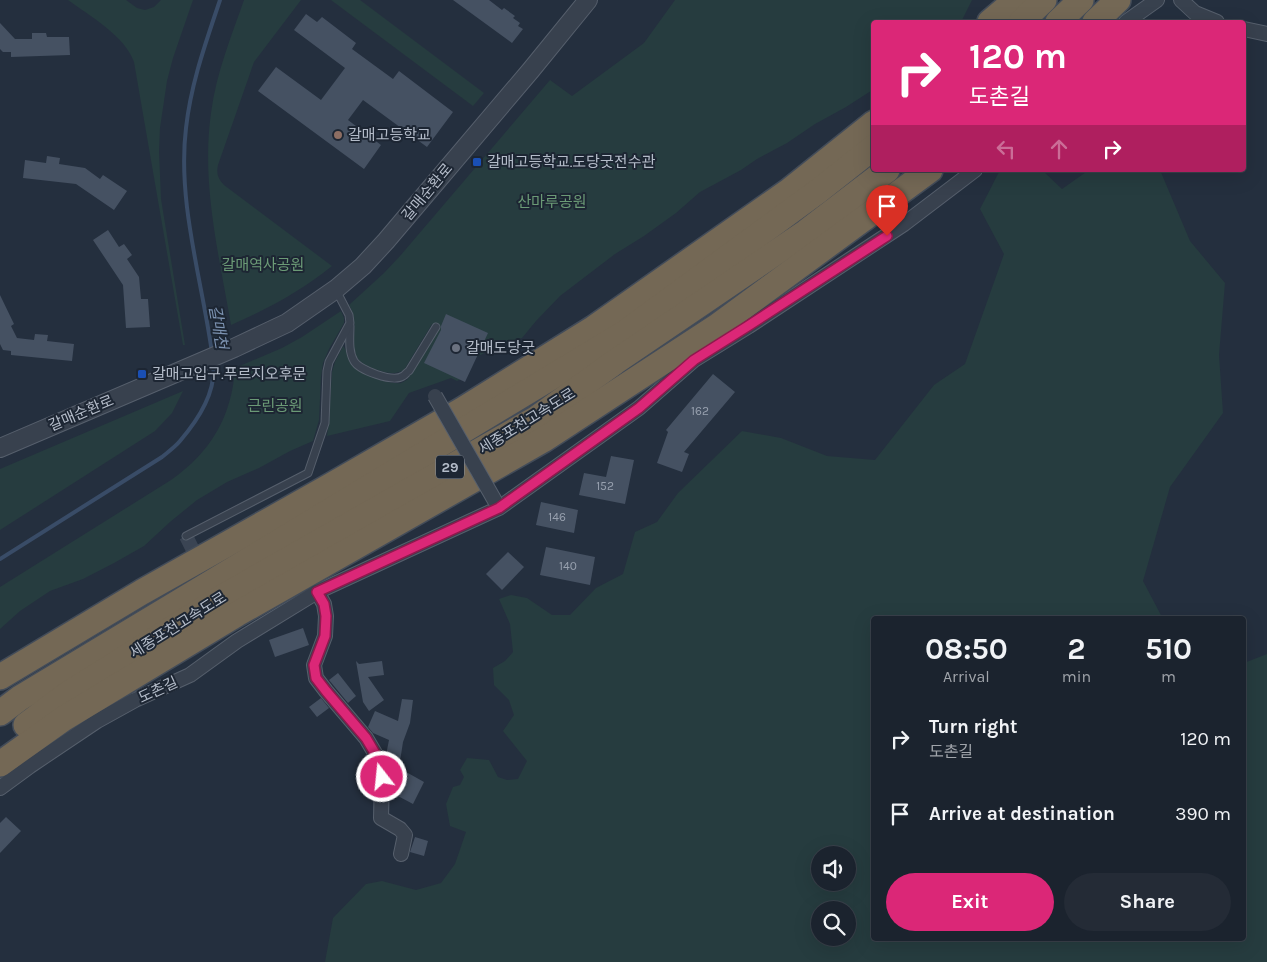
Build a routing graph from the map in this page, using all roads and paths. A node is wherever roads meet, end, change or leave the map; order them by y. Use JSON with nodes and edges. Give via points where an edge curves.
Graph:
{"nodes":[{"id":1,"x":588,"y":0,"type":"edge"},
{"id":2,"x":1016,"y":0,"type":"edge"},
{"id":3,"x":1044,"y":0,"type":"edge"},
{"id":4,"x":1081,"y":0,"type":"edge"},
{"id":5,"x":1118,"y":0,"type":"edge"},
{"id":6,"x":1156,"y":0,"type":"edge"},
{"id":7,"x":1181,"y":0,"type":"edge"},
{"id":8,"x":992,"y":20,"type":"edge"},
{"id":9,"x":1023,"y":20,"type":"edge"},
{"id":10,"x":1060,"y":20,"type":"edge"},
{"id":11,"x":1097,"y":20,"type":"edge"},
{"id":12,"x":1129,"y":20,"type":"edge"},
{"id":13,"x":1212,"y":20,"type":"edge"},
{"id":14,"x":1246,"y":29,"type":"edge"},
{"id":15,"x":1267,"y":34,"type":"edge"},
{"id":16,"x":871,"y":125,"type":"edge"},
{"id":17,"x":871,"y":149,"type":"edge"},
{"id":18,"x":884,"y":172,"type":"edge"},
{"id":19,"x":927,"y":172,"type":"edge"},
{"id":20,"x":972,"y":172,"type":"edge"},
{"id":21,"x":336,"y":289,"type":"junction"},
{"id":22,"x":350,"y":323,"type":"junction"},
{"id":23,"x":436,"y":328,"type":"dead end"},
{"id":24,"x":435,"y":396,"type":"dead end"},
{"id":25,"x":0,"y":448,"type":"edge"},
{"id":26,"x":499,"y":508,"type":"junction"},
{"id":27,"x":186,"y":536,"type":"dead end"},
{"id":28,"x":317,"y":592,"type":"junction"},
{"id":29,"x":0,"y":677,"type":"edge"},
{"id":30,"x":0,"y":713,"type":"edge"},
{"id":31,"x":0,"y":744,"type":"edge"},
{"id":32,"x":0,"y":764,"type":"edge"},
{"id":33,"x":0,"y":788,"type":"edge"},
{"id":34,"x":401,"y":854,"type":"dead end"}],
"edges":[{"from":1,"to":21,"type":"street","name":"갈매순환로","via":[[386,241]]},
{"from":2,"to":8,"type":"highway"},
{"from":3,"to":9,"type":"highway"},
{"from":4,"to":10,"type":"highway"},
{"from":5,"to":11,"type":"highway"},
{"from":6,"to":12,"type":"street"},
{"from":7,"to":13,"type":"street","via":[[1195,13]]},
{"from":14,"to":15,"type":"street"},
{"from":16,"to":29,"type":"highway","via":[[789,191],[594,328],[462,410],[142,592]]},
{"from":17,"to":30,"type":"highway","name":"세종포천고속도로","number":"29","via":[[623,334]]},
{"from":18,"to":31,"type":"highway","name":"세종포천고속도로","number":"29","via":[[806,232],[537,418],[224,596],[70,693]]},
{"from":19,"to":32,"type":"highway","via":[[716,327],[543,440],[148,667],[63,719]]},
{"from":20,"to":26,"type":"street","name":"도촌길","via":[[904,224],[694,360],[639,408]]},
{"from":21,"to":22,"type":"lane"},
{"from":21,"to":25,"type":"street","name":"갈매순환로","via":[[287,323]]},
{"from":22,"to":23,"type":"lane","via":[[354,362],[388,378],[404,376]]},
{"from":22,"to":27,"type":"lane","via":[[329,362],[325,423],[308,473]]},
{"from":24,"to":26,"type":"street","bridge":true},
{"from":26,"to":28,"type":"street","name":"도촌길"},
{"from":28,"to":33,"type":"street","name":"도촌길","via":[[190,675],[97,721]]},
{"from":28,"to":34,"type":"street","via":[[326,616],[325,636],[314,665],[316,678],[366,738],[379,760],[381,818],[405,835]]}]}
